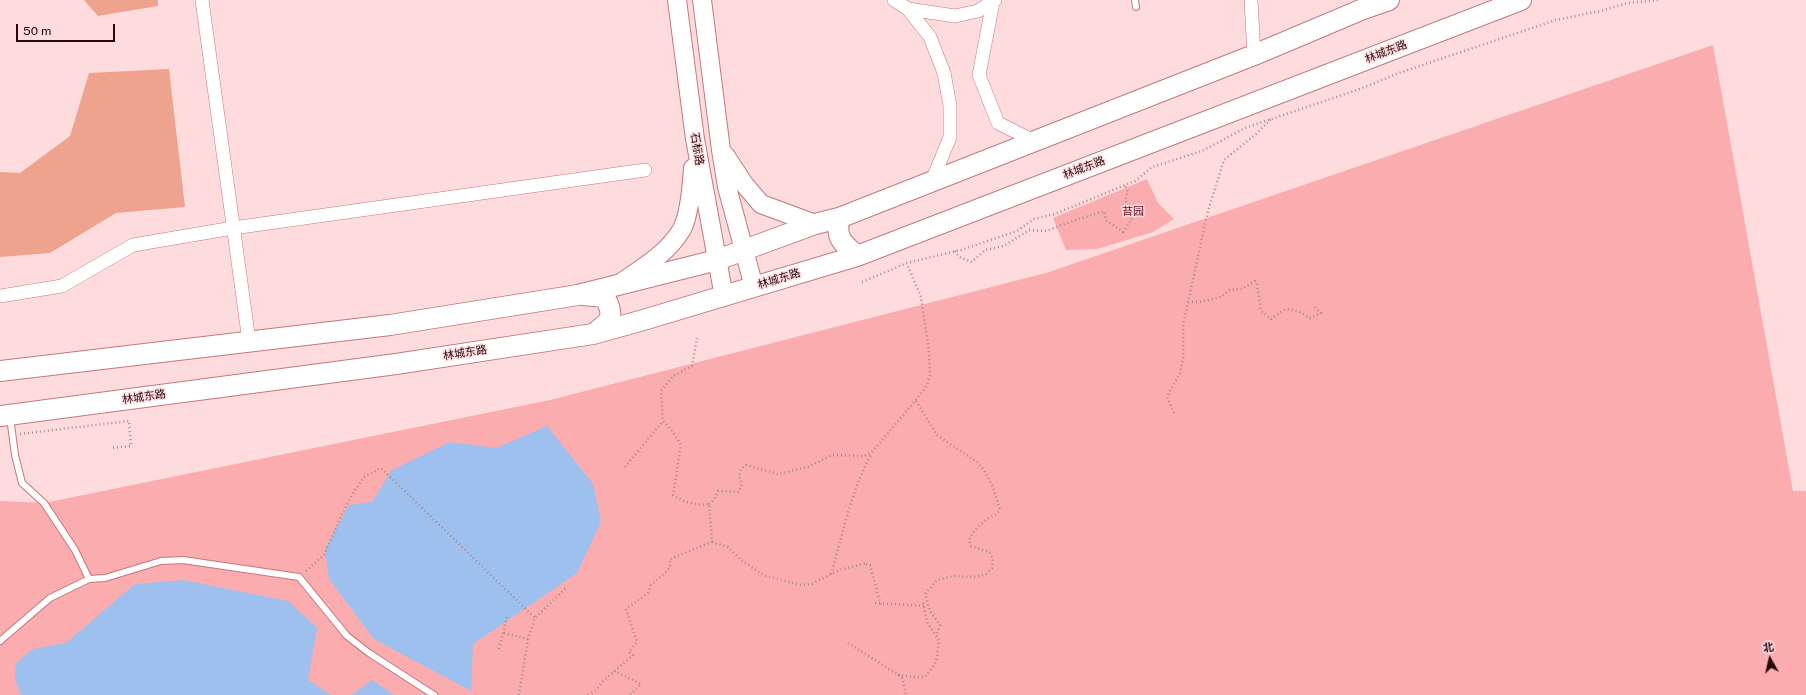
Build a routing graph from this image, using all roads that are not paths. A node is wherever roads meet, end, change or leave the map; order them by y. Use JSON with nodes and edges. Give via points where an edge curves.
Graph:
{"nodes":[{"id":1,"x":202,"y":0,"type":"edge"},
{"id":2,"x":678,"y":0,"type":"edge"},
{"id":3,"x":702,"y":0,"type":"edge"},
{"id":4,"x":894,"y":0,"type":"edge"},
{"id":5,"x":1251,"y":0,"type":"edge"},
{"id":6,"x":1389,"y":0,"type":"edge"},
{"id":7,"x":1522,"y":0,"type":"edge"},
{"id":8,"x":994,"y":1,"type":"edge"},
{"id":9,"x":908,"y":9,"type":"junction"},
{"id":10,"x":1254,"y":55,"type":"junction"},
{"id":11,"x":695,"y":139,"type":"junction"},
{"id":12,"x":1034,"y":141,"type":"junction"},
{"id":13,"x":721,"y":150,"type":"junction"},
{"id":14,"x":645,"y":170,"type":"dead end"},
{"id":15,"x":932,"y":182,"type":"junction"},
{"id":16,"x":728,"y":187,"type":"junction"},
{"id":17,"x":704,"y":191,"type":"junction"},
{"id":18,"x":839,"y":218,"type":"junction"},
{"id":19,"x":816,"y":224,"type":"junction"},
{"id":20,"x":233,"y":228,"type":"junction"},
{"id":21,"x":744,"y":250,"type":"junction"},
{"id":22,"x":857,"y":256,"type":"junction"},
{"id":23,"x":717,"y":260,"type":"junction"},
{"id":24,"x":615,"y":286,"type":"junction"},
{"id":25,"x":754,"y":287,"type":"junction"},
{"id":26,"x":578,"y":295,"type":"junction"},
{"id":27,"x":0,"y":296,"type":"edge"},
{"id":28,"x":724,"y":297,"type":"junction"},
{"id":29,"x":593,"y":334,"type":"junction"},
{"id":30,"x":249,"y":341,"type":"junction"},
{"id":31,"x":0,"y":372,"type":"edge"},
{"id":32,"x":5,"y":416,"type":"edge"},
{"id":33,"x":89,"y":579,"type":"junction"},
{"id":34,"x":0,"y":641,"type":"edge"},
{"id":35,"x":434,"y":695,"type":"edge"}],
"edges":[{"from":1,"to":20,"type":"street"},
{"from":2,"to":11,"type":"main road","name":"石标路"},
{"from":3,"to":13,"type":"main road"},
{"from":4,"to":9,"type":"street"},
{"from":5,"to":10,"type":"street"},
{"from":6,"to":10,"type":"main road"},
{"from":7,"to":22,"type":"main road","name":"林城东路"},
{"from":8,"to":9,"type":"street","via":[[978,11],[955,16]]},
{"from":8,"to":12,"type":"street","via":[[979,75],[998,123]]},
{"from":9,"to":15,"type":"street","via":[[930,37],[944,73],[950,106],[950,137]]},
{"from":10,"to":12,"type":"main road"},
{"from":11,"to":17,"type":"main road","name":"石标路"},
{"from":11,"to":24,"type":"main road","via":[[692,191],[682,228],[657,258]]},
{"from":12,"to":15,"type":"main road"},
{"from":13,"to":16,"type":"main road"},
{"from":13,"to":19,"type":"main road","via":[[761,204]]},
{"from":14,"to":20,"type":"street"},
{"from":15,"to":18,"type":"main road"},
{"from":16,"to":17,"type":"main road"},
{"from":16,"to":21,"type":"main road"},
{"from":17,"to":23,"type":"main road","name":"石标路"},
{"from":18,"to":19,"type":"main road"},
{"from":18,"to":22,"type":"main road","via":[[837,232],[840,241]]},
{"from":19,"to":21,"type":"main road"},
{"from":20,"to":27,"type":"street","via":[[133,244],[62,286]]},
{"from":20,"to":30,"type":"street"},
{"from":21,"to":23,"type":"main road"},
{"from":21,"to":25,"type":"main road"},
{"from":22,"to":25,"type":"main road","name":"林城东路"},
{"from":23,"to":24,"type":"main road"},
{"from":23,"to":28,"type":"main road","name":"石标路"},
{"from":24,"to":26,"type":"main road"},
{"from":25,"to":28,"type":"main road","name":"林城东路"},
{"from":26,"to":29,"type":"main road","via":[[605,297],[611,310],[608,323]]},
{"from":26,"to":30,"type":"main road","via":[[390,325]]},
{"from":28,"to":29,"type":"main road","name":"林城东路"},
{"from":29,"to":32,"type":"main road","name":"林城东路","via":[[396,364]]},
{"from":30,"to":31,"type":"main road"},
{"from":32,"to":33,"type":"lane","via":[[13,435],[22,483],[44,503],[75,550]]},
{"from":33,"to":34,"type":"lane","via":[[50,598]]},
{"from":33,"to":35,"type":"lane","via":[[105,578],[161,561],[183,560],[299,577],[347,636]]}]}
